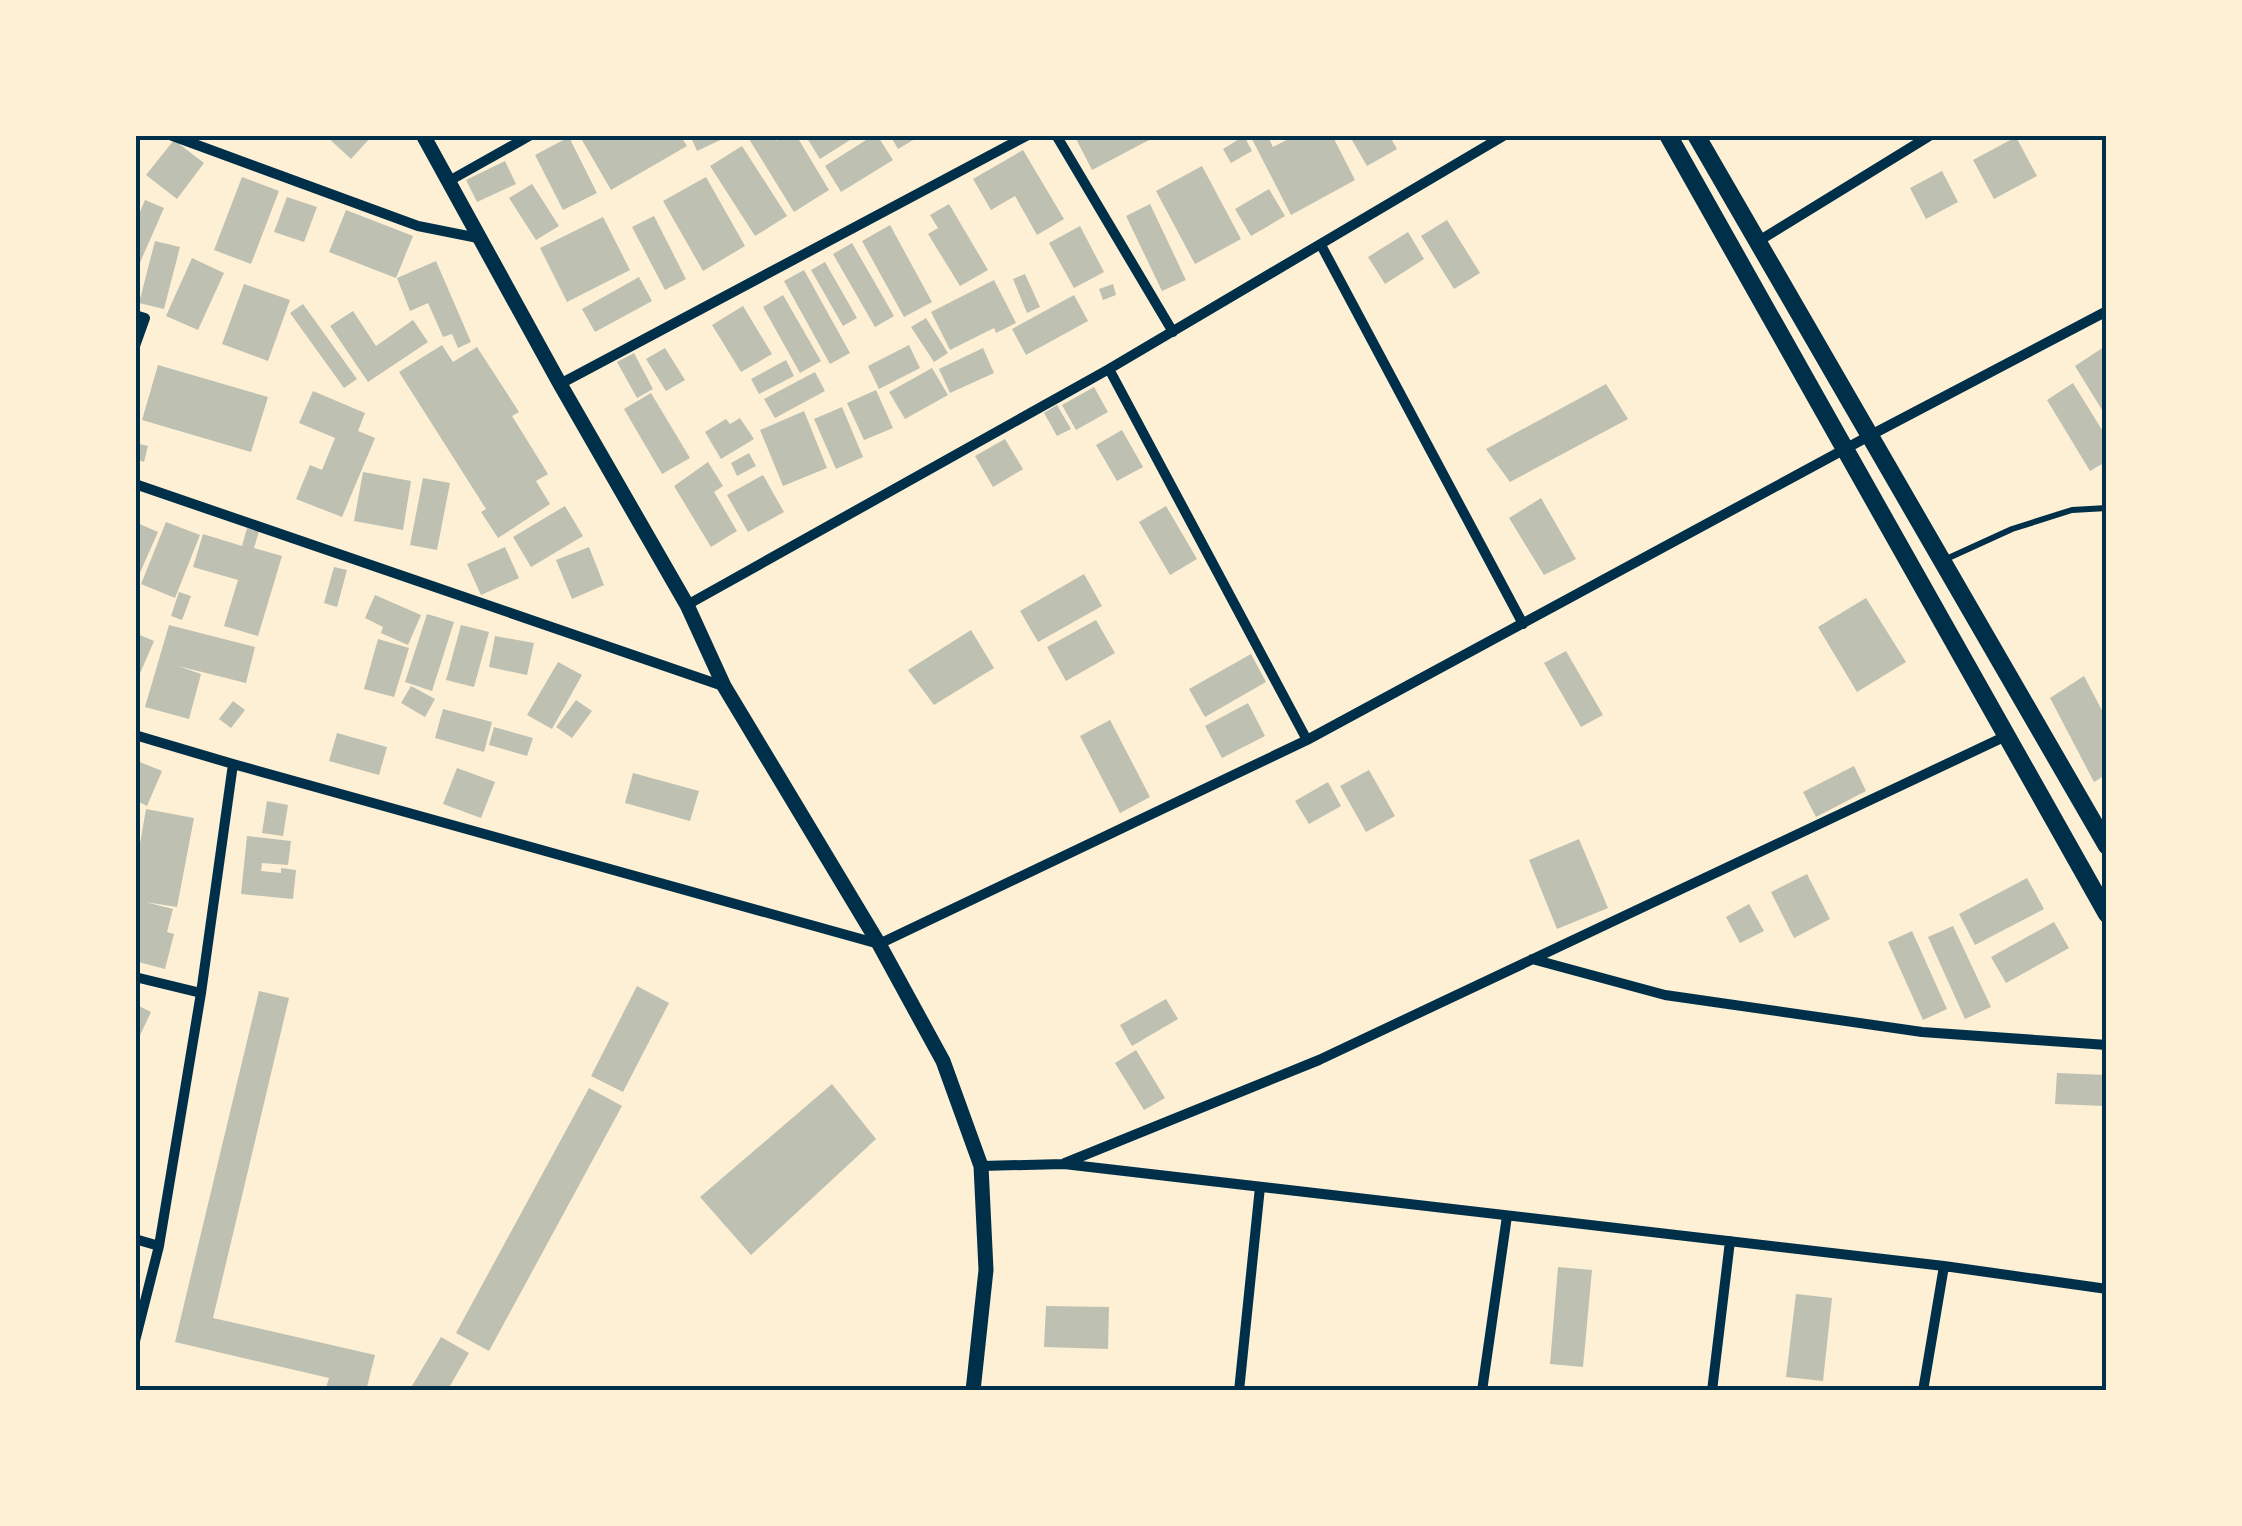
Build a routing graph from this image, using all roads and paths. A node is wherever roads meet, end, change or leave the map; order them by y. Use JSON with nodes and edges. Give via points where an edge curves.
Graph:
{"nodes":[{"id":1,"x":170,"y":135,"type":"edge"},
{"id":2,"x":423,"y":135,"type":"edge"},
{"id":3,"x":530,"y":135,"type":"edge"},
{"id":4,"x":1028,"y":135,"type":"edge"},
{"id":5,"x":1056,"y":135,"type":"edge"},
{"id":6,"x":1505,"y":135,"type":"edge"},
{"id":7,"x":1668,"y":135,"type":"edge"},
{"id":8,"x":1696,"y":135,"type":"edge"},
{"id":9,"x":1931,"y":135,"type":"edge"},
{"id":10,"x":449,"y":181,"type":"junction"},
{"id":11,"x":478,"y":238,"type":"junction"},
{"id":12,"x":1756,"y":242,"type":"junction"},
{"id":13,"x":1321,"y":246,"type":"junction"},
{"id":14,"x":2107,"y":310,"type":"edge"},
{"id":15,"x":135,"y":314,"type":"edge"},
{"id":16,"x":1173,"y":332,"type":"junction"},
{"id":17,"x":135,"y":346,"type":"edge"},
{"id":18,"x":1109,"y":369,"type":"junction"},
{"id":19,"x":560,"y":384,"type":"junction"},
{"id":20,"x":1868,"y":436,"type":"junction"},
{"id":21,"x":1844,"y":450,"type":"junction"},
{"id":22,"x":135,"y":484,"type":"edge"},
{"id":23,"x":2107,"y":508,"type":"edge"},
{"id":24,"x":1942,"y":560,"type":"junction"},
{"id":25,"x":687,"y":605,"type":"junction"},
{"id":26,"x":1524,"y":624,"type":"junction"},
{"id":27,"x":724,"y":686,"type":"junction"},
{"id":28,"x":135,"y":734,"type":"edge"},
{"id":29,"x":2006,"y":736,"type":"junction"},
{"id":30,"x":1307,"y":740,"type":"junction"},
{"id":31,"x":233,"y":764,"type":"junction"},
{"id":32,"x":2107,"y":846,"type":"edge"},
{"id":33,"x":2107,"y":914,"type":"edge"},
{"id":34,"x":878,"y":944,"type":"junction"},
{"id":35,"x":1531,"y":959,"type":"junction"},
{"id":36,"x":135,"y":977,"type":"edge"},
{"id":37,"x":201,"y":993,"type":"junction"},
{"id":38,"x":2107,"y":1045,"type":"edge"},
{"id":39,"x":1064,"y":1164,"type":"junction"},
{"id":40,"x":981,"y":1166,"type":"junction"},
{"id":41,"x":1260,"y":1187,"type":"junction"},
{"id":42,"x":1507,"y":1216,"type":"junction"},
{"id":43,"x":135,"y":1240,"type":"edge"},
{"id":44,"x":1730,"y":1241,"type":"junction"},
{"id":45,"x":159,"y":1246,"type":"junction"},
{"id":46,"x":1944,"y":1266,"type":"junction"},
{"id":47,"x":2107,"y":1289,"type":"edge"},
{"id":48,"x":135,"y":1341,"type":"edge"},
{"id":49,"x":973,"y":1391,"type":"edge"},
{"id":50,"x":1239,"y":1391,"type":"edge"},
{"id":51,"x":1482,"y":1391,"type":"edge"},
{"id":52,"x":1712,"y":1391,"type":"edge"},
{"id":53,"x":1923,"y":1391,"type":"edge"}],
"edges":[{"from":1,"to":11,"type":"street","via":[[418,226]]},
{"from":2,"to":10,"type":"street"},
{"from":3,"to":10,"type":"street"},
{"from":4,"to":19,"type":"street"},
{"from":5,"to":16,"type":"street"},
{"from":6,"to":13,"type":"street"},
{"from":7,"to":21,"type":"main road"},
{"from":8,"to":12,"type":"main road"},
{"from":9,"to":12,"type":"street"},
{"from":10,"to":11,"type":"street"},
{"from":11,"to":19,"type":"street"},
{"from":12,"to":20,"type":"main road"},
{"from":13,"to":16,"type":"street"},
{"from":13,"to":26,"type":"street"},
{"from":14,"to":20,"type":"street"},
{"from":15,"to":17,"type":"street","via":[[145,318]]},
{"from":16,"to":18,"type":"street"},
{"from":18,"to":25,"type":"street"},
{"from":18,"to":30,"type":"street"},
{"from":19,"to":25,"type":"street"},
{"from":20,"to":21,"type":"street"},
{"from":20,"to":24,"type":"main road"},
{"from":21,"to":26,"type":"street"},
{"from":21,"to":29,"type":"main road"},
{"from":22,"to":27,"type":"street"},
{"from":23,"to":24,"type":"lane","via":[[2057,514]]},
{"from":24,"to":32,"type":"main road"},
{"from":25,"to":27,"type":"street"},
{"from":26,"to":30,"type":"street"},
{"from":27,"to":34,"type":"street"},
{"from":28,"to":31,"type":"street"},
{"from":29,"to":33,"type":"main road"},
{"from":29,"to":35,"type":"street"},
{"from":30,"to":34,"type":"street"},
{"from":31,"to":34,"type":"street"},
{"from":31,"to":37,"type":"street"},
{"from":34,"to":40,"type":"street","via":[[943,1061]]},
{"from":35,"to":38,"type":"street","via":[[1684,998],[1922,1032]]},
{"from":35,"to":39,"type":"street","via":[[1319,1060]]},
{"from":36,"to":37,"type":"street"},
{"from":37,"to":45,"type":"street"},
{"from":39,"to":40,"type":"street"},
{"from":39,"to":41,"type":"street"},
{"from":40,"to":49,"type":"street","via":[[986,1270]]},
{"from":41,"to":42,"type":"street"},
{"from":41,"to":50,"type":"street"},
{"from":42,"to":44,"type":"street"},
{"from":42,"to":51,"type":"street"},
{"from":43,"to":45,"type":"street"},
{"from":44,"to":46,"type":"street"},
{"from":44,"to":52,"type":"street"},
{"from":45,"to":48,"type":"street"},
{"from":46,"to":47,"type":"street"},
{"from":46,"to":53,"type":"street"}]}
